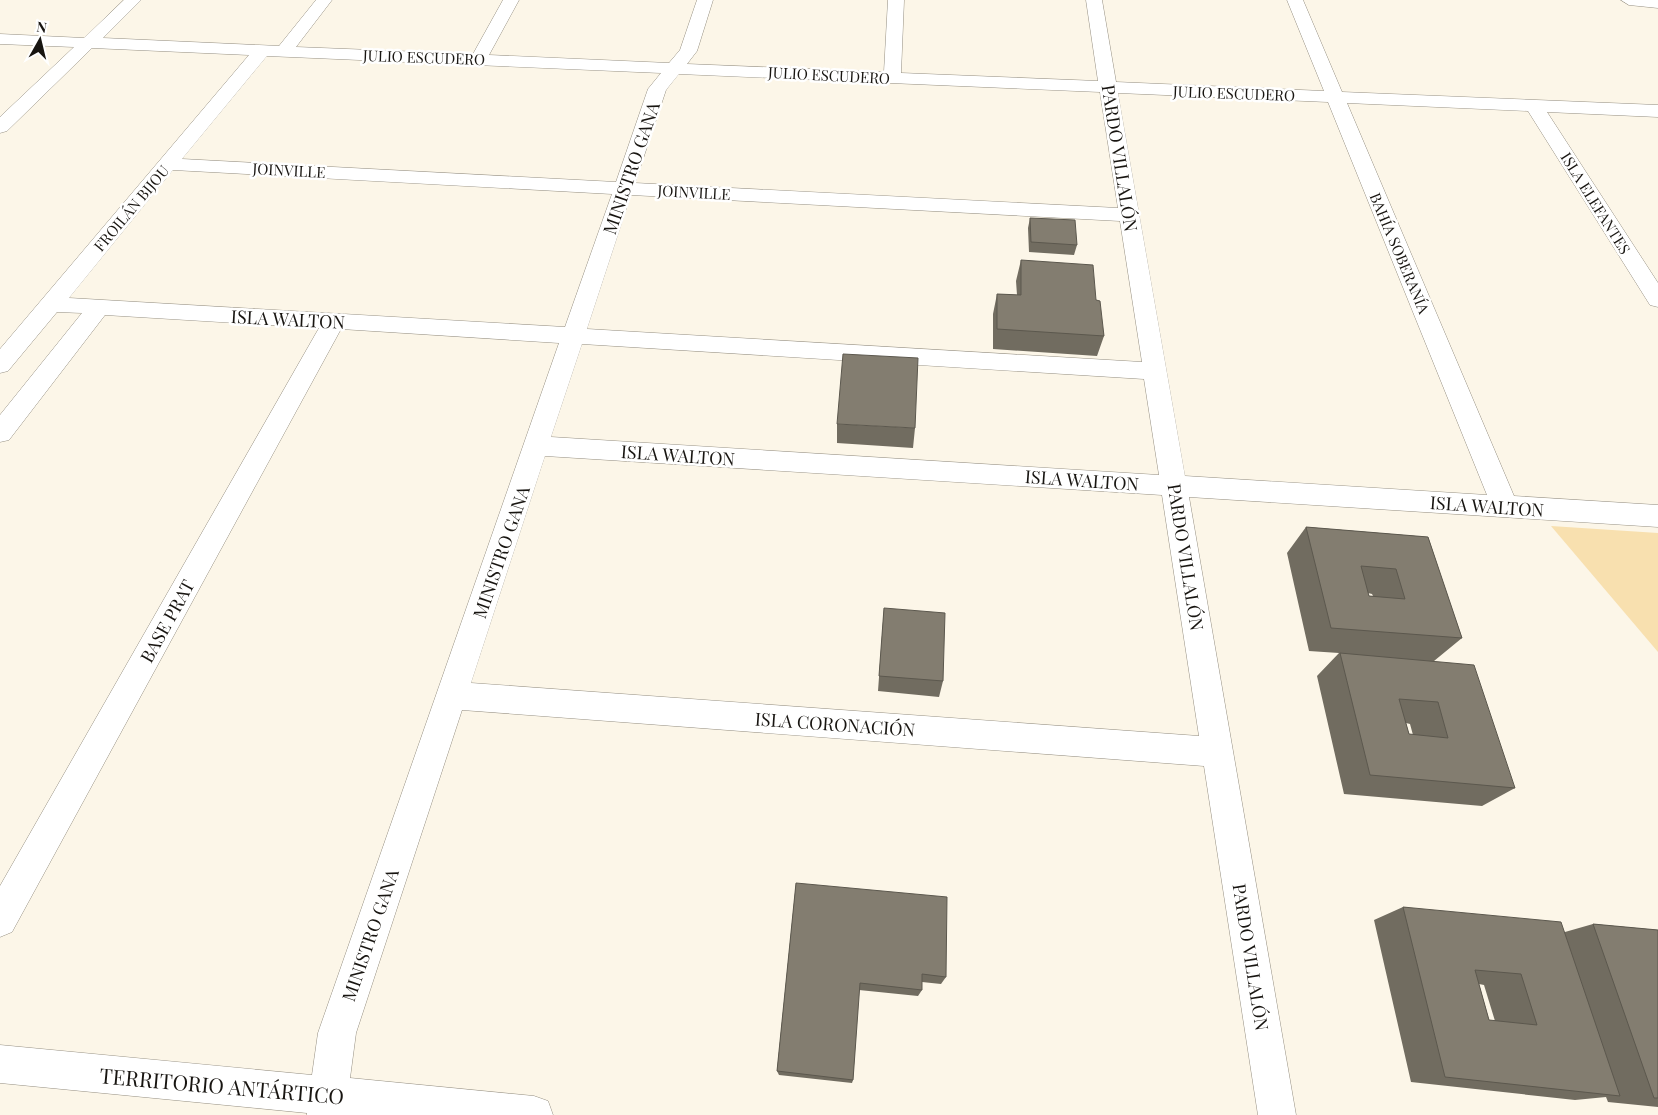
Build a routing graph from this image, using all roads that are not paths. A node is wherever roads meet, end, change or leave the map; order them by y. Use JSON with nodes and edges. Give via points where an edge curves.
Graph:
{"nodes":[{"id":1,"x":133,"y":0,"type":"edge"},
{"id":2,"x":324,"y":0,"type":"edge"},
{"id":3,"x":511,"y":0,"type":"edge"},
{"id":4,"x":705,"y":0,"type":"edge"},
{"id":5,"x":896,"y":0,"type":"edge"},
{"id":6,"x":1094,"y":0,"type":"edge"},
{"id":7,"x":1295,"y":0,"type":"edge"},
{"id":8,"x":1629,"y":0,"type":"edge"},
{"id":9,"x":1658,"y":3,"type":"edge"},
{"id":10,"x":0,"y":39,"type":"edge"},
{"id":11,"x":88,"y":43,"type":"junction"},
{"id":12,"x":262,"y":51,"type":"junction"},
{"id":13,"x":284,"y":52,"type":"junction"},
{"id":14,"x":478,"y":60,"type":"junction"},
{"id":15,"x":673,"y":68,"type":"junction"},
{"id":16,"x":892,"y":78,"type":"junction"},
{"id":17,"x":1108,"y":87,"type":"junction"},
{"id":18,"x":1335,"y":97,"type":"junction"},
{"id":19,"x":1534,"y":106,"type":"junction"},
{"id":20,"x":1658,"y":111,"type":"edge"},
{"id":21,"x":0,"y":127,"type":"edge"},
{"id":22,"x":168,"y":164,"type":"junction"},
{"id":23,"x":625,"y":188,"type":"junction"},
{"id":24,"x":1130,"y":215,"type":"junction"},
{"id":25,"x":1658,"y":300,"type":"edge"},
{"id":26,"x":50,"y":304,"type":"junction"},
{"id":27,"x":99,"y":307,"type":"junction"},
{"id":28,"x":334,"y":321,"type":"junction"},
{"id":29,"x":0,"y":334,"type":"edge"},
{"id":30,"x":24,"y":336,"type":"junction"},
{"id":31,"x":574,"y":336,"type":"junction"},
{"id":32,"x":0,"y":365,"type":"edge"},
{"id":33,"x":1155,"y":371,"type":"junction"},
{"id":34,"x":4,"y":423,"type":"edge"},
{"id":35,"x":537,"y":446,"type":"junction"},
{"id":36,"x":1174,"y":486,"type":"junction"},
{"id":37,"x":1505,"y":507,"type":"junction"},
{"id":38,"x":1658,"y":516,"type":"edge"},
{"id":39,"x":452,"y":695,"type":"junction"},
{"id":40,"x":1218,"y":752,"type":"junction"},
{"id":41,"x":0,"y":920,"type":"edge"},
{"id":42,"x":0,"y":1064,"type":"edge"},
{"id":43,"x":327,"y":1105,"type":"edge"},
{"id":44,"x":534,"y":1115,"type":"edge"},
{"id":45,"x":1277,"y":1115,"type":"edge"}],
"edges":[{"from":1,"to":11,"type":"street"},
{"from":2,"to":13,"type":"street"},
{"from":3,"to":14,"type":"street"},
{"from":4,"to":15,"type":"street","name":"MINISTRO GANA","via":[[688,51]]},
{"from":5,"to":16,"type":"street"},
{"from":6,"to":17,"type":"street","name":"PARDO VILLALÓN"},
{"from":7,"to":18,"type":"street","name":"BAHÍA SOBERANÍA"},
{"from":8,"to":9,"type":"street"},
{"from":10,"to":11,"type":"street","name":"JULIO ESCUDERO"},
{"from":11,"to":12,"type":"street","name":"JULIO ESCUDERO"},
{"from":11,"to":21,"type":"street"},
{"from":12,"to":13,"type":"street","name":"JULIO ESCUDERO"},
{"from":12,"to":22,"type":"street","name":"FROILÁN BIJOU"},
{"from":13,"to":14,"type":"street","name":"JULIO ESCUDERO"},
{"from":14,"to":15,"type":"street","name":"JULIO ESCUDERO"},
{"from":15,"to":16,"type":"street","name":"JULIO ESCUDERO"},
{"from":15,"to":23,"type":"street","name":"MINISTRO GANA","via":[[657,90]]},
{"from":16,"to":17,"type":"street","name":"JULIO ESCUDERO"},
{"from":17,"to":18,"type":"street","name":"JULIO ESCUDERO"},
{"from":17,"to":24,"type":"street","name":"PARDO VILLALÓN"},
{"from":18,"to":19,"type":"street","name":"JULIO ESCUDERO"},
{"from":18,"to":37,"type":"street","name":"BAHÍA SOBERANÍA"},
{"from":19,"to":20,"type":"street","name":"JULIO ESCUDERO"},
{"from":19,"to":25,"type":"street","name":"ISLA ELEFANTES"},
{"from":22,"to":23,"type":"street","name":"JOINVILLE"},
{"from":22,"to":26,"type":"street","name":"FROILÁN BIJOU"},
{"from":23,"to":24,"type":"street","name":"JOINVILLE"},
{"from":23,"to":31,"type":"street","name":"MINISTRO GANA"},
{"from":24,"to":33,"type":"street","name":"PARDO VILLALÓN"},
{"from":26,"to":27,"type":"street","name":"ISLA WALTON"},
{"from":26,"to":30,"type":"street","name":"FROILÁN BIJOU"},
{"from":27,"to":28,"type":"street","name":"ISLA WALTON"},
{"from":27,"to":34,"type":"street"},
{"from":28,"to":31,"type":"street","name":"ISLA WALTON"},
{"from":28,"to":41,"type":"street","name":"BASE PRAT"},
{"from":29,"to":30,"type":"street"},
{"from":30,"to":32,"type":"street","name":"FROILÁN BIJOU"},
{"from":31,"to":33,"type":"street","name":"ISLA WALTON"},
{"from":31,"to":35,"type":"street","name":"MINISTRO GANA"},
{"from":33,"to":36,"type":"street","name":"PARDO VILLALÓN"},
{"from":35,"to":36,"type":"street","name":"ISLA WALTON"},
{"from":35,"to":39,"type":"street","name":"MINISTRO GANA"},
{"from":36,"to":37,"type":"street","name":"ISLA WALTON"},
{"from":36,"to":40,"type":"street","name":"PARDO VILLALÓN"},
{"from":37,"to":38,"type":"street","name":"ISLA WALTON"},
{"from":39,"to":40,"type":"street","name":"ISLA CORONACIÓN"},
{"from":39,"to":43,"type":"street","name":"MINISTRO GANA","via":[[337,1033]]},
{"from":40,"to":45,"type":"street","name":"PARDO VILLALÓN"},
{"from":42,"to":43,"type":"street","name":"TERRITORIO ANTÁRTICO"},
{"from":43,"to":44,"type":"street","name":"TERRITORIO ANTÁRTICO"}]}
